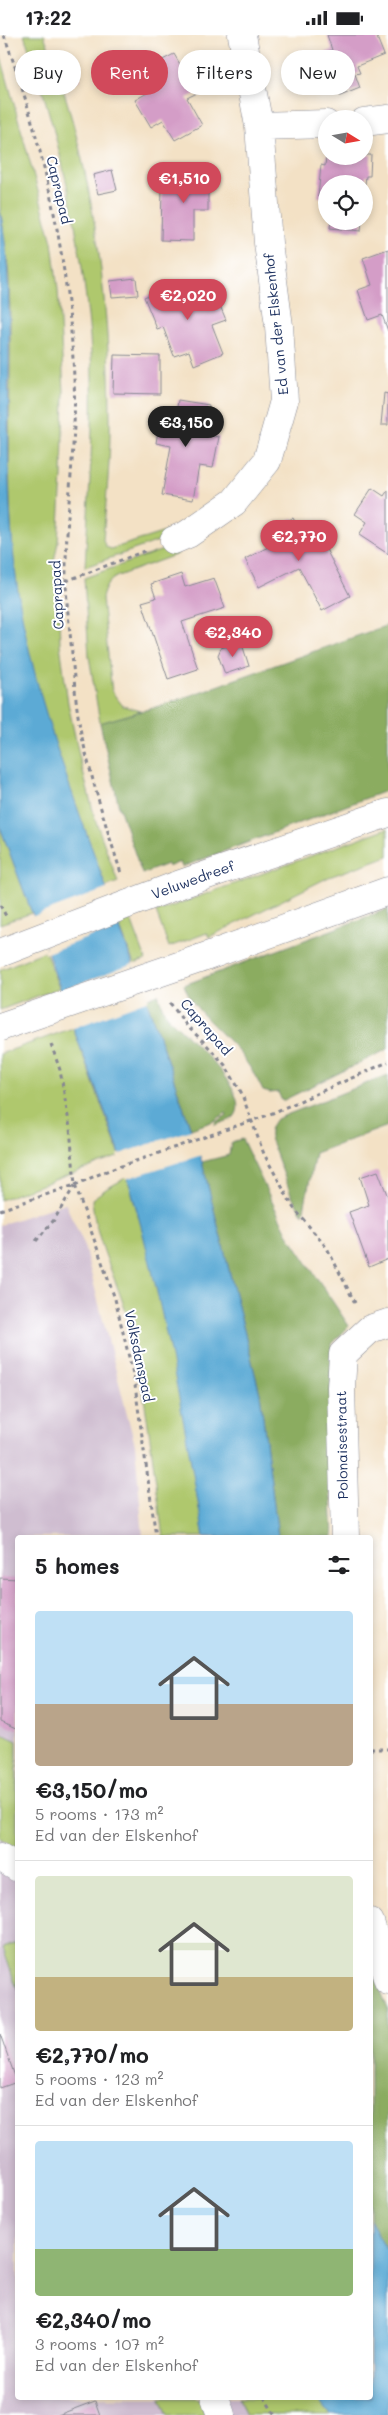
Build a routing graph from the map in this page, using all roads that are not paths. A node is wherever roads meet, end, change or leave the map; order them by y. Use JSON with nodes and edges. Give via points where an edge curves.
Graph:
{"nodes":[{"id":1,"x":242,"y":35,"type":"edge"},
{"id":2,"x":388,"y":119,"type":"edge"},
{"id":3,"x":373,"y":121,"type":"edge"},
{"id":4,"x":318,"y":123,"type":"edge"},
{"id":5,"x":259,"y":126,"type":"junction"},
{"id":6,"x":174,"y":540,"type":"road end"},
{"id":7,"x":388,"y":813,"type":"edge"},
{"id":8,"x":388,"y":891,"type":"edge"},
{"id":9,"x":0,"y":953,"type":"edge"},
{"id":10,"x":0,"y":1027,"type":"edge"},
{"id":11,"x":379,"y":1326,"type":"edge"},
{"id":12,"x":344,"y":1535,"type":"edge"},
{"id":13,"x":0,"y":1857,"type":"edge"},
{"id":14,"x":15,"y":1866,"type":"edge"},
{"id":15,"x":373,"y":1932,"type":"edge"},
{"id":16,"x":388,"y":1981,"type":"edge"},
{"id":17,"x":215,"y":2400,"type":"edge"},
{"id":18,"x":221,"y":2415,"type":"edge"}],
"edges":[{"from":1,"to":5,"type":"street","name":"Ed van der Elskenhof"},
{"from":2,"to":3,"type":"street"},
{"from":4,"to":5,"type":"street"},
{"from":5,"to":6,"type":"street","name":"Ed van der Elskenhof","via":[[284,401],[267,461],[234,502]]},
{"from":7,"to":9,"type":"street","name":"Veluwedreef","bridge":true,"via":[[175,886]]},
{"from":8,"to":10,"type":"street","bridge":true},
{"from":11,"to":12,"type":"street","name":"Polonaisestraat","via":[[343,1354],[340,1387]]},
{"from":13,"to":14,"type":"street"},
{"from":15,"to":16,"type":"street"},
{"from":17,"to":18,"type":"street"}]}
